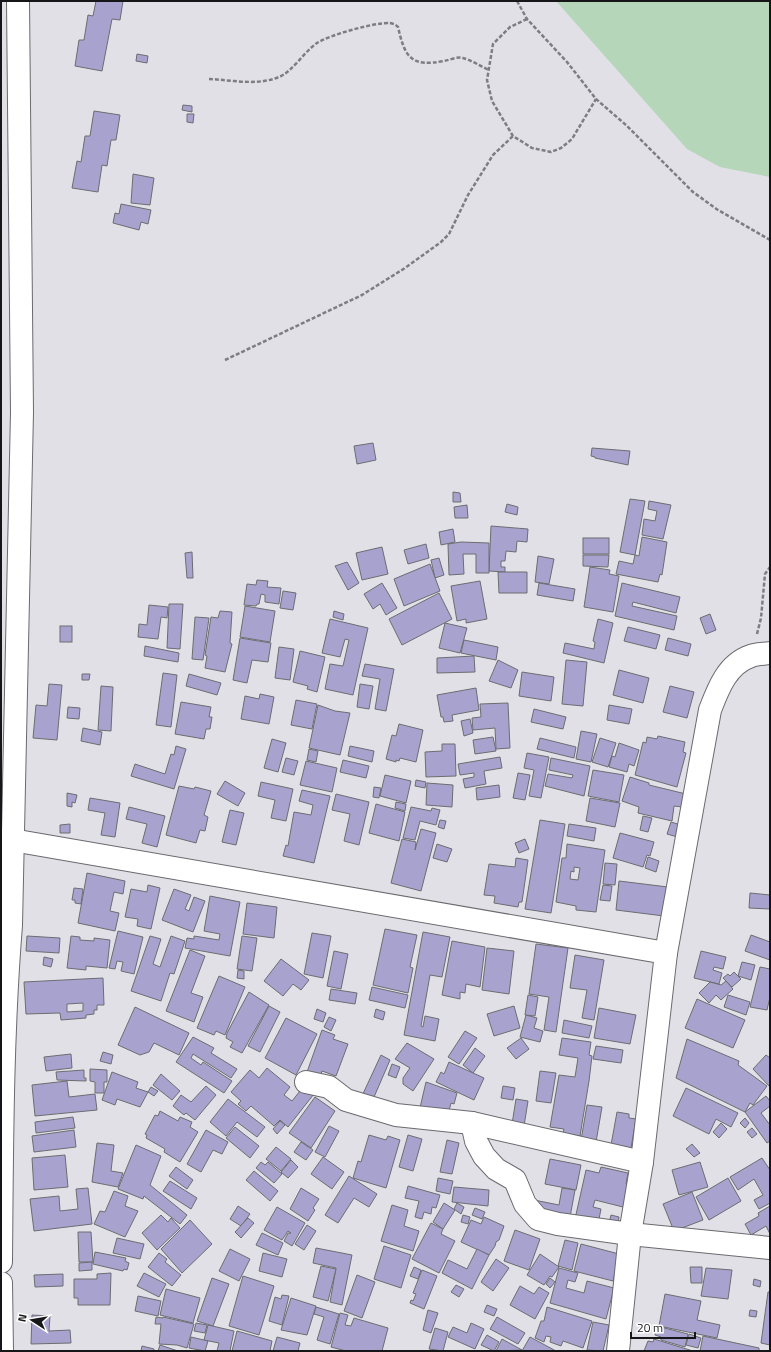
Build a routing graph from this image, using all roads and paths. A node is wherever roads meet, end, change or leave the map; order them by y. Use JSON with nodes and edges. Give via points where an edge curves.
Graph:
{"nodes":[{"id":1,"x":18,"y":1,"type":"edge"},
{"id":2,"x":517,"y":1,"type":"edge"},
{"id":3,"x":527,"y":19,"type":"junction"},
{"id":4,"x":488,"y":70,"type":"junction"},
{"id":5,"x":209,"y":79,"type":"dead end"},
{"id":6,"x":10,"y":91,"type":"edge"},
{"id":7,"x":596,"y":99,"type":"junction"},
{"id":8,"x":513,"y":136,"type":"junction"},
{"id":9,"x":770,"y":240,"type":"edge"},
{"id":10,"x":225,"y":360,"type":"dead end"},
{"id":11,"x":770,"y":567,"type":"edge"},
{"id":12,"x":761,"y":654,"type":"edge"},
{"id":13,"x":12,"y":840,"type":"junction"},
{"id":14,"x":6,"y":925,"type":"edge"},
{"id":15,"x":666,"y":953,"type":"junction"},
{"id":16,"x":306,"y":1082,"type":"dead end"},
{"id":17,"x":1,"y":1099,"type":"edge"},
{"id":18,"x":472,"y":1123,"type":"junction"},
{"id":19,"x":642,"y":1162,"type":"junction"},
{"id":20,"x":630,"y":1234,"type":"junction"},
{"id":21,"x":770,"y":1248,"type":"edge"},
{"id":22,"x":1,"y":1262,"type":"edge"},
{"id":23,"x":1,"y":1282,"type":"edge"},
{"id":24,"x":2,"y":1351,"type":"edge"},
{"id":25,"x":618,"y":1351,"type":"edge"}],
"edges":[{"from":1,"to":6,"type":"street"},
{"from":2,"to":3,"type":"path"},
{"from":3,"to":4,"type":"path","via":[[510,27],[493,44]]},
{"from":3,"to":7,"type":"path","via":[[567,62]]},
{"from":4,"to":5,"type":"path","via":[[462,57],[426,63],[416,61],[408,57],[398,27],[389,23],[350,31],[317,43],[279,77],[258,83]]},
{"from":4,"to":8,"type":"path","via":[[487,80],[492,101]]},
{"from":6,"to":13,"type":"street","via":[[22,315]]},
{"from":7,"to":8,"type":"path","via":[[572,139],[560,148],[551,152],[532,148]]},
{"from":7,"to":9,"type":"path","via":[[693,192],[718,210]]},
{"from":8,"to":10,"type":"path","via":[[493,155],[468,195],[449,234],[441,242],[362,295]]},
{"from":11,"to":12,"type":"path","via":[[765,574]]},
{"from":12,"to":15,"type":"street","via":[[738,663],[727,674],[710,710]]},
{"from":13,"to":14,"type":"street"},
{"from":13,"to":15,"type":"street"},
{"from":14,"to":17,"type":"street"},
{"from":15,"to":19,"type":"street"},
{"from":16,"to":18,"type":"street","via":[[329,1087],[346,1100],[396,1115]]},
{"from":17,"to":22,"type":"street"},
{"from":18,"to":19,"type":"street"},
{"from":18,"to":20,"type":"street","via":[[476,1141],[484,1156],[496,1169],[515,1180],[525,1204],[538,1219]]},
{"from":19,"to":20,"type":"street"},
{"from":20,"to":21,"type":"street"},
{"from":20,"to":25,"type":"street"},
{"from":23,"to":24,"type":"street"}]}
